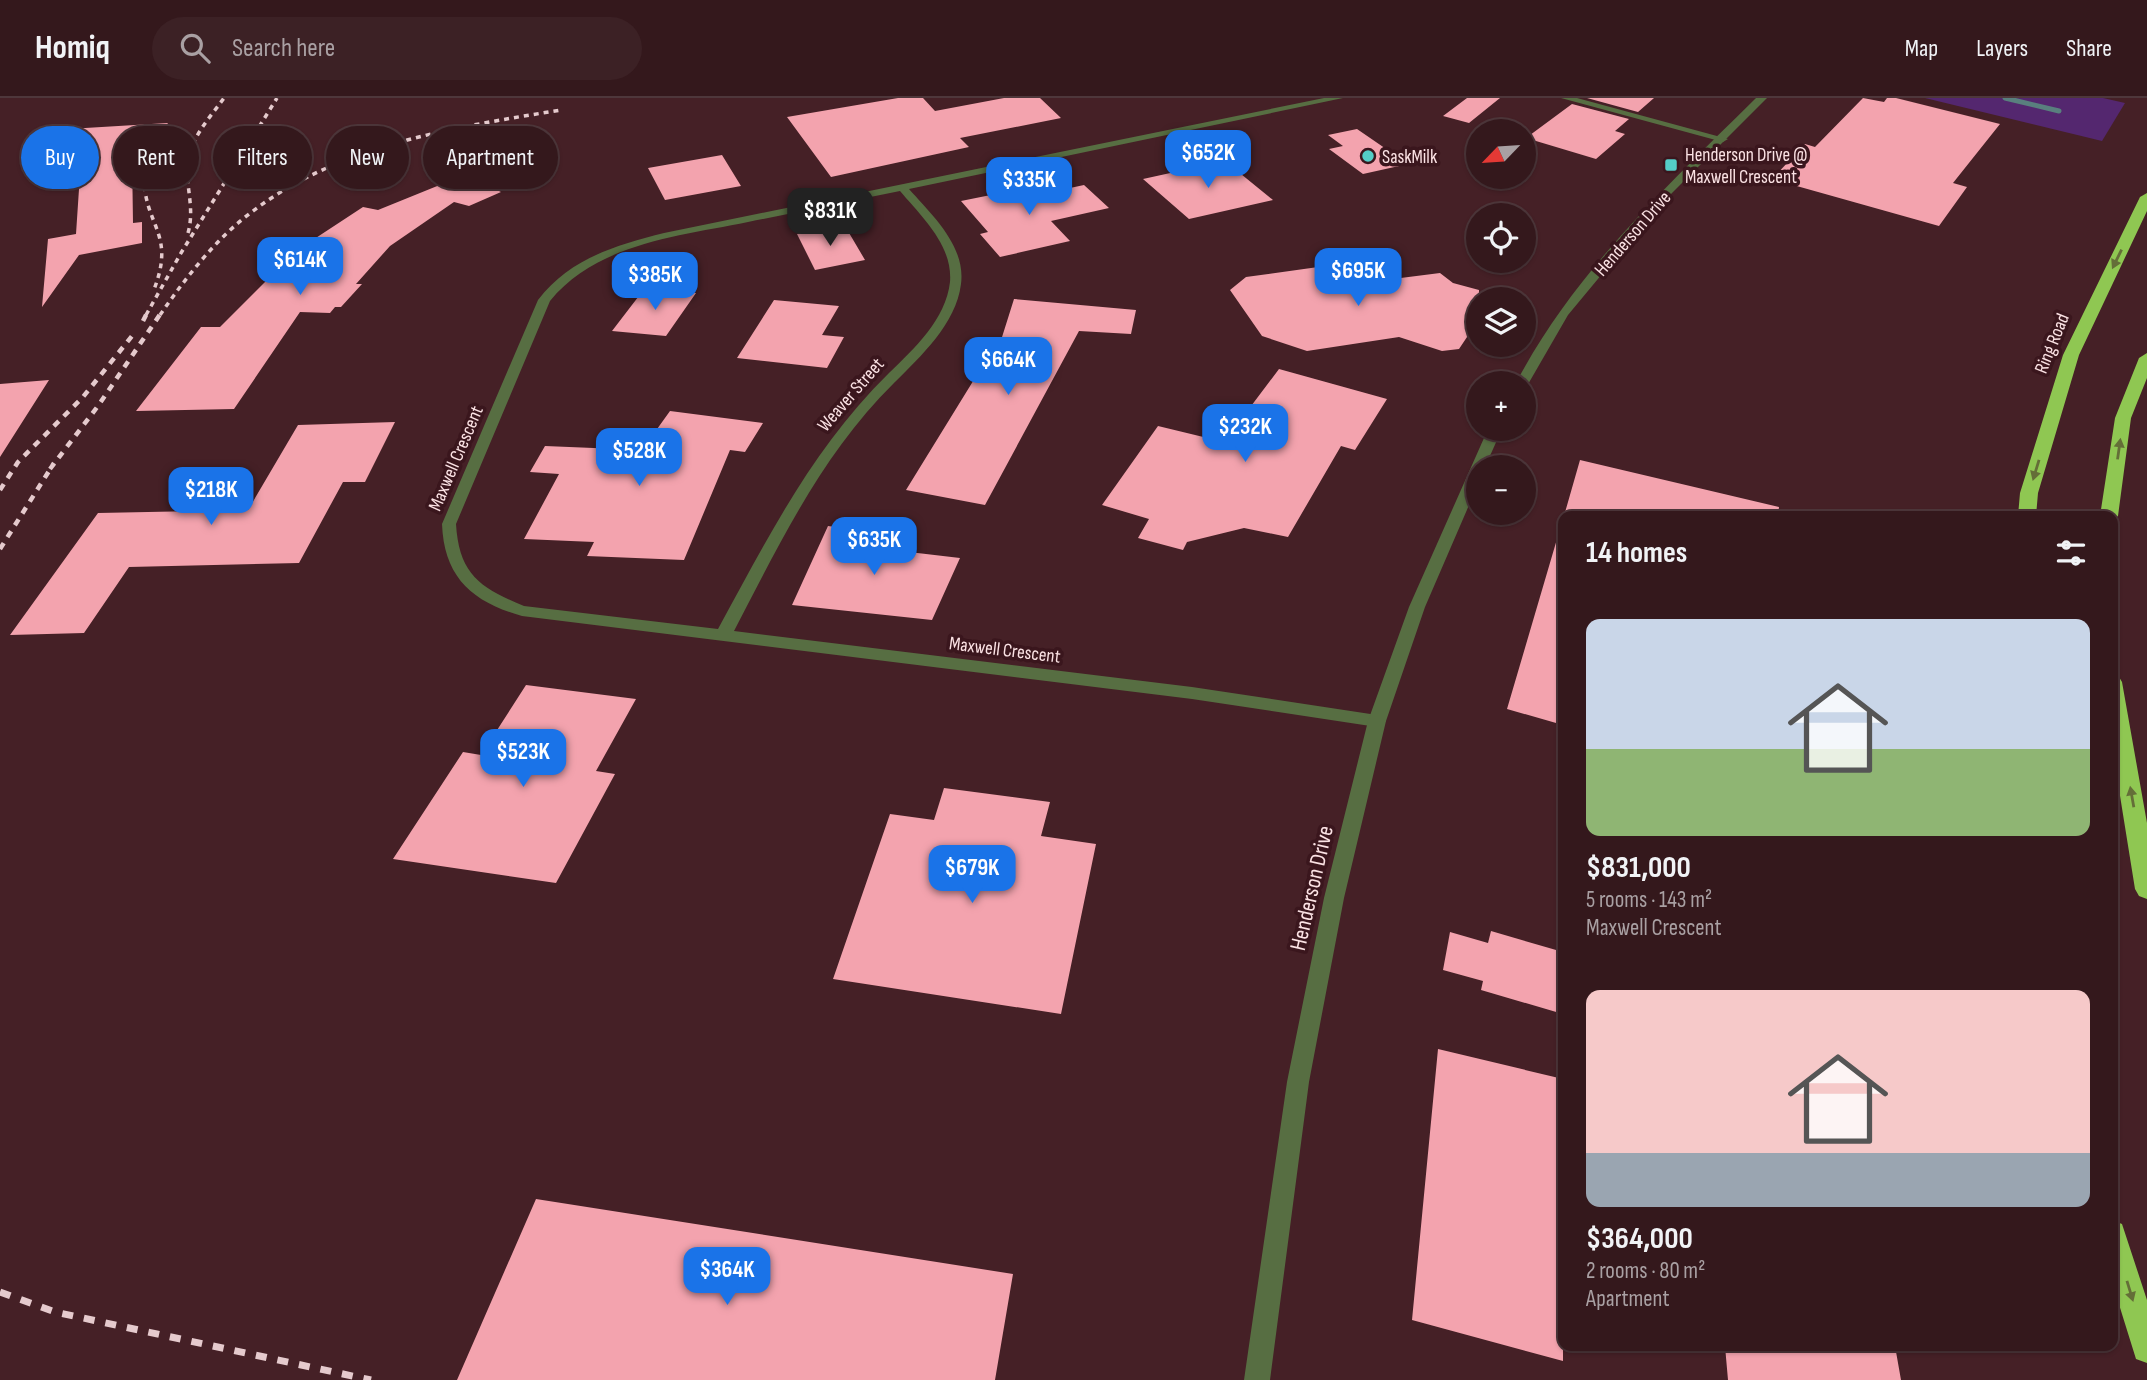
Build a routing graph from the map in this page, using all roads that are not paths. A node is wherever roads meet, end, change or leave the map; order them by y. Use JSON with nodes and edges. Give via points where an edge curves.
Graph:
{"nodes":[{"id":1,"x":1338,"y":98,"type":"edge"},
{"id":2,"x":1566,"y":98,"type":"edge"},
{"id":3,"x":1762,"y":98,"type":"edge"},
{"id":4,"x":1723,"y":139,"type":"junction"},
{"id":5,"x":902,"y":187,"type":"junction"},
{"id":6,"x":2147,"y":197,"type":"edge"},
{"id":7,"x":2147,"y":358,"type":"edge"},
{"id":8,"x":1529,"y":371,"type":"edge"},
{"id":9,"x":1489,"y":441,"type":"edge"},
{"id":10,"x":2027,"y":511,"type":"edge"},
{"id":11,"x":2110,"y":511,"type":"edge"},
{"id":12,"x":723,"y":636,"type":"junction"},
{"id":13,"x":2118,"y":717,"type":"edge"},
{"id":14,"x":1377,"y":721,"type":"junction"},
{"id":15,"x":2147,"y":888,"type":"edge"},
{"id":16,"x":2118,"y":1254,"type":"edge"},
{"id":17,"x":2147,"y":1349,"type":"edge"},
{"id":18,"x":1257,"y":1380,"type":"edge"}],
"edges":[{"from":1,"to":5,"type":"street","name":"Maxwell Crescent"},
{"from":2,"to":4,"type":"street"},
{"from":3,"to":4,"type":"street","name":"Henderson Drive"},
{"from":4,"to":8,"type":"street","name":"Henderson Drive","via":[[1652,206],[1568,307]]},
{"from":5,"to":12,"type":"street","name":"Weaver Street","via":[[947,242],[957,278],[950,308],[821,459]]},
{"from":5,"to":12,"type":"street","name":"Maxwell Crescent","via":[[644,240],[592,260],[564,278],[544,300],[449,524],[448,541],[457,568],[496,601],[522,611]]},
{"from":6,"to":10,"type":"highway","name":"Ring Road","one_way":true,"via":[[2071,355],[2028,494]]},
{"from":11,"to":7,"type":"highway","one_way":true,"via":[[2123,418]]},
{"from":9,"to":14,"type":"street","name":"Henderson Drive","via":[[1416,607]]},
{"from":12,"to":14,"type":"street","name":"Maxwell Crescent"},
{"from":15,"to":13,"type":"highway","one_way":true},
{"from":14,"to":18,"type":"street","name":"Henderson Drive","via":[[1332,910],[1298,1082]]},
{"from":16,"to":17,"type":"highway","one_way":true}]}
